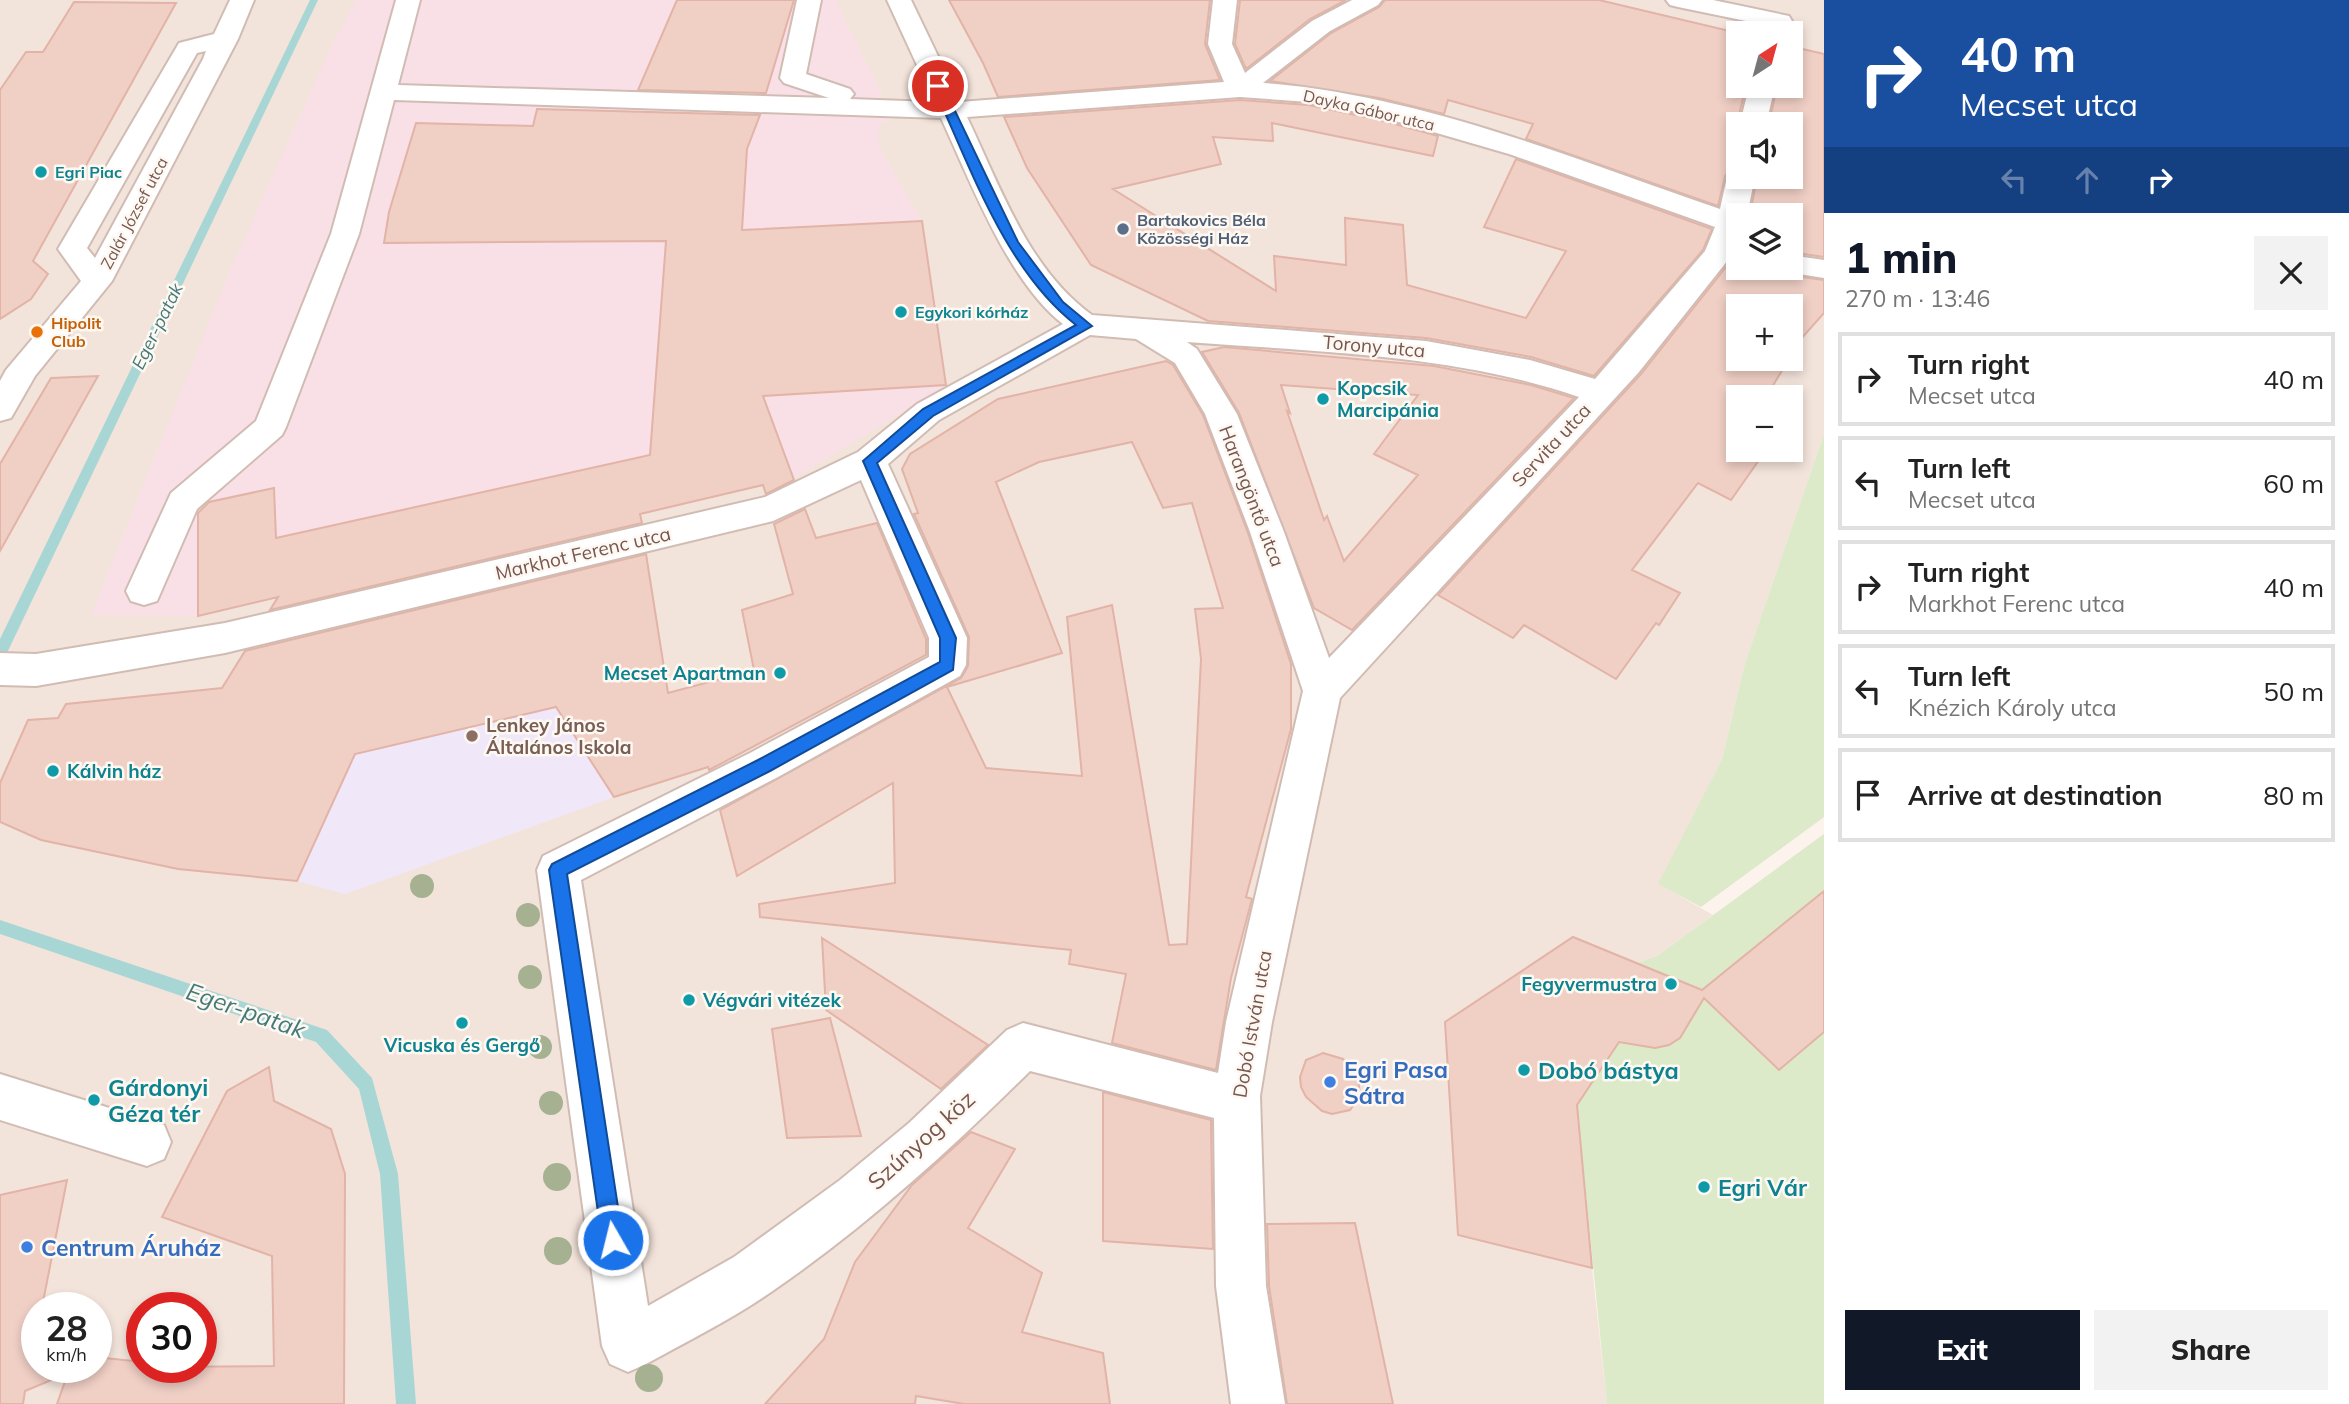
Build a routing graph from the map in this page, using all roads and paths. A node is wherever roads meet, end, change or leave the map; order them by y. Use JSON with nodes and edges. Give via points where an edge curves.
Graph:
{"nodes":[{"id":1,"x":242,"y":0,"type":"edge"},
{"id":2,"x":408,"y":0,"type":"edge"},
{"id":3,"x":809,"y":0,"type":"edge"},
{"id":4,"x":900,"y":0,"type":"edge"},
{"id":5,"x":1225,"y":0,"type":"edge"},
{"id":6,"x":1370,"y":0,"type":"edge"},
{"id":7,"x":1678,"y":0,"type":"edge"},
{"id":8,"x":1781,"y":18,"type":"edge"},
{"id":9,"x":226,"y":39,"type":"junction"},
{"id":10,"x":1220,"y":44,"type":"junction"},
{"id":11,"x":1288,"y":52,"type":"junction"},
{"id":12,"x":1240,"y":89,"type":"junction"},
{"id":13,"x":383,"y":92,"type":"junction"},
{"id":14,"x":880,"y":108,"type":"junction"},
{"id":15,"x":950,"y":110,"type":"junction"},
{"id":16,"x":1726,"y":221,"type":"edge"},
{"id":17,"x":1726,"y":257,"type":"edge"},
{"id":18,"x":1803,"y":266,"type":"edge"},
{"id":19,"x":1824,"y":269,"type":"edge"},
{"id":20,"x":97,"y":281,"type":"junction"},
{"id":21,"x":1085,"y":326,"type":"junction"},
{"id":22,"x":1143,"y":329,"type":"junction"},
{"id":23,"x":11,"y":370,"type":"edge"},
{"id":24,"x":1599,"y":392,"type":"junction"},
{"id":25,"x":0,"y":410,"type":"edge"},
{"id":26,"x":870,"y":461,"type":"junction"},
{"id":27,"x":144,"y":591,"type":"dead end"},
{"id":28,"x":19,"y":670,"type":"edge"},
{"id":29,"x":1322,"y":691,"type":"junction"},
{"id":30,"x":0,"y":1097,"type":"edge"},
{"id":31,"x":1237,"y":1101,"type":"junction"},
{"id":32,"x":147,"y":1142,"type":"dead end"},
{"id":33,"x":1258,"y":1404,"type":"edge"}],
"edges":[{"from":1,"to":9,"type":"street","name":"Zalár József utca"},
{"from":2,"to":13,"type":"street"},
{"from":3,"to":14,"type":"street","via":[[793,78]]},
{"from":4,"to":15,"type":"street"},
{"from":5,"to":10,"type":"street"},
{"from":6,"to":11,"type":"street","via":[[1321,26]]},
{"from":7,"to":8,"type":"street"},
{"from":9,"to":20,"type":"street","name":"Zalár József utca"},
{"from":9,"to":20,"type":"street","via":[[188,48],[72,249]]},
{"from":10,"to":11,"type":"street"},
{"from":10,"to":12,"type":"street"},
{"from":11,"to":12,"type":"street"},
{"from":12,"to":15,"type":"street","name":"Dayka Gábor utca"},
{"from":12,"to":16,"type":"street","name":"Dayka Gábor utca","via":[[1308,94],[1390,111],[1518,148]]},
{"from":13,"to":14,"type":"street","name":"Dayka Gábor utca"},
{"from":13,"to":27,"type":"street","via":[[345,234],[270,427],[183,502]]},
{"from":14,"to":15,"type":"street","name":"Dayka Gábor utca"},
{"from":15,"to":21,"type":"street","via":[[1013,242],[1058,305]]},
{"from":17,"to":24,"type":"street","name":"Servita utca"},
{"from":18,"to":19,"type":"street"},
{"from":20,"to":23,"type":"street","name":"Zalár József utca"},
{"from":21,"to":22,"type":"street","name":"Torony utca"},
{"from":21,"to":26,"type":"street","name":"Markhot Ferenc utca","via":[[928,412]]},
{"from":22,"to":24,"type":"street","name":"Torony utca","via":[[1427,350],[1497,362]]},
{"from":22,"to":29,"type":"street","name":"Harangöntő utca","via":[[1186,356],[1221,414],[1268,532]]},
{"from":23,"to":25,"type":"street","name":"Zalár József utca"},
{"from":24,"to":29,"type":"street","name":"Servita utca"},
{"from":26,"to":28,"type":"street","name":"Markhot Ferenc utca","via":[[773,508],[225,638]]},
{"from":26,"to":31,"type":"street","name":"Szúnyog köz","via":[[948,638],[947,665],[558,870],[628,1346],[752,1275],[857,1197],[926,1140],[1023,1046]]},
{"from":29,"to":31,"type":"street","name":"Dobó István utca","via":[[1249,1022]]},
{"from":30,"to":32,"type":"street"},
{"from":31,"to":33,"type":"street","name":"Dobó István utca","via":[[1241,1286]]}]}
